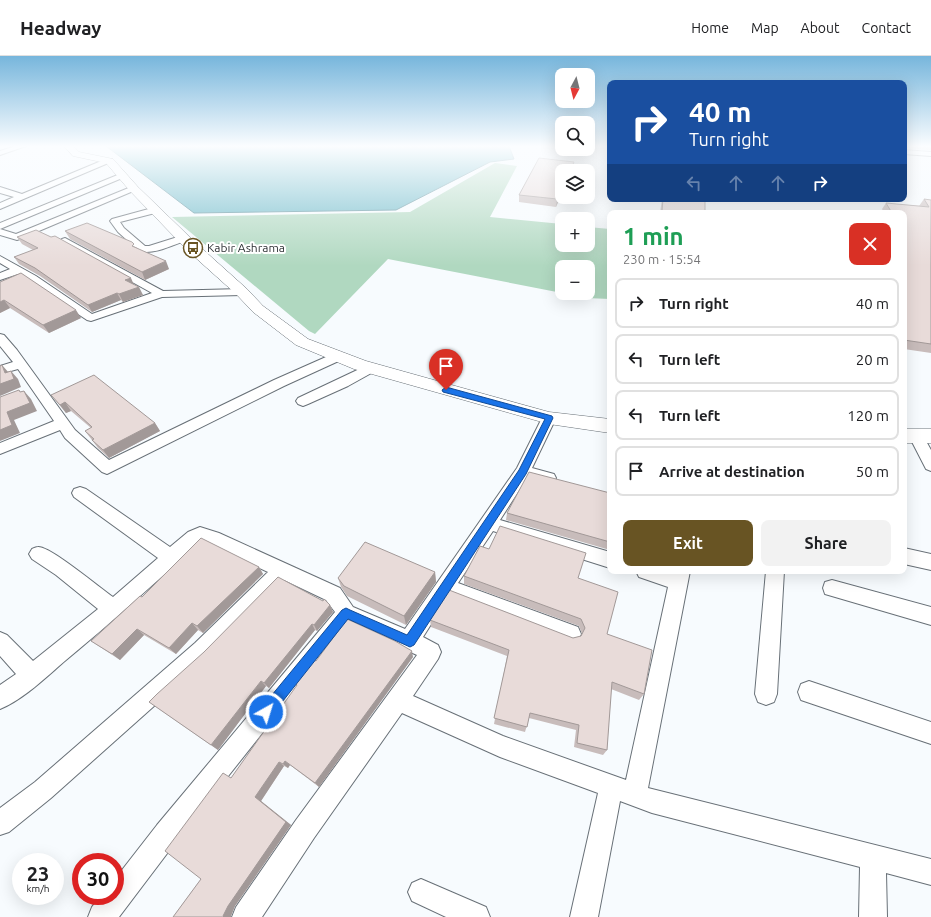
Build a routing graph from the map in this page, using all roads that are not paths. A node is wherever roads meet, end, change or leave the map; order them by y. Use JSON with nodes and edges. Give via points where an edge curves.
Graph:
{"nodes":[{"id":1,"x":49,"y":186,"type":"edge"},
{"id":2,"x":98,"y":186,"type":"edge"},
{"id":3,"x":132,"y":186,"type":"edge"},
{"id":4,"x":134,"y":189,"type":"junction"},
{"id":5,"x":0,"y":190,"type":"edge"},
{"id":6,"x":23,"y":197,"type":"junction"},
{"id":7,"x":0,"y":206,"type":"edge"},
{"id":8,"x":156,"y":210,"type":"junction"},
{"id":9,"x":0,"y":226,"type":"edge"},
{"id":10,"x":0,"y":232,"type":"edge"},
{"id":11,"x":184,"y":238,"type":"junction"},
{"id":12,"x":65,"y":240,"type":"edge"},
{"id":13,"x":0,"y":259,"type":"edge"},
{"id":14,"x":18,"y":270,"type":"junction"},
{"id":15,"x":0,"y":276,"type":"edge"},
{"id":16,"x":242,"y":292,"type":"junction"},
{"id":17,"x":161,"y":294,"type":"junction"},
{"id":18,"x":0,"y":338,"type":"edge"},
{"id":19,"x":339,"y":356,"type":"junction"},
{"id":20,"x":20,"y":364,"type":"junction"},
{"id":21,"x":370,"y":368,"type":"junction"},
{"id":22,"x":0,"y":370,"type":"edge"},
{"id":23,"x":37,"y":387,"type":"junction"},
{"id":24,"x":22,"y":393,"type":"edge"},
{"id":25,"x":303,"y":401,"type":"dead end"},
{"id":26,"x":549,"y":418,"type":"junction"},
{"id":27,"x":63,"y":423,"type":"junction"},
{"id":28,"x":607,"y":426,"type":"edge"},
{"id":29,"x":917,"y":436,"type":"edge"},
{"id":30,"x":0,"y":449,"type":"edge"},
{"id":31,"x":931,"y":465,"type":"edge"},
{"id":32,"x":523,"y":472,"type":"junction"},
{"id":33,"x":566,"y":483,"type":"edge"},
{"id":34,"x":80,"y":493,"type":"dead end"},
{"id":35,"x":489,"y":523,"type":"junction"},
{"id":36,"x":38,"y":554,"type":"dead end"},
{"id":37,"x":907,"y":557,"type":"edge"},
{"id":38,"x":172,"y":558,"type":"junction"},
{"id":39,"x":607,"y":559,"type":"edge"},
{"id":40,"x":931,"y":562,"type":"edge"},
{"id":41,"x":282,"y":570,"type":"junction"},
{"id":42,"x":662,"y":574,"type":"edge"},
{"id":43,"x":776,"y":574,"type":"edge"},
{"id":44,"x":680,"y":577,"type":"edge"},
{"id":45,"x":445,"y":586,"type":"junction"},
{"id":46,"x":832,"y":588,"type":"dead end"},
{"id":47,"x":114,"y":609,"type":"junction"},
{"id":48,"x":346,"y":613,"type":"junction"},
{"id":49,"x":931,"y":616,"type":"edge"},
{"id":50,"x":571,"y":634,"type":"dead end"},
{"id":51,"x":410,"y":641,"type":"junction"},
{"id":52,"x":0,"y":642,"type":"edge"},
{"id":53,"x":32,"y":675,"type":"junction"},
{"id":54,"x":809,"y":692,"type":"dead end"},
{"id":55,"x":766,"y":694,"type":"dead end"},
{"id":56,"x":0,"y":698,"type":"edge"},
{"id":57,"x":398,"y":700,"type":"junction"},
{"id":58,"x":931,"y":733,"type":"edge"},
{"id":59,"x":611,"y":786,"type":"junction"},
{"id":60,"x":635,"y":794,"type":"junction"},
{"id":61,"x":0,"y":823,"type":"edge"},
{"id":62,"x":873,"y":856,"type":"junction"},
{"id":63,"x":931,"y":872,"type":"edge"},
{"id":64,"x":421,"y":892,"type":"dead end"},
{"id":65,"x":102,"y":917,"type":"edge"},
{"id":66,"x":246,"y":917,"type":"edge"},
{"id":67,"x":476,"y":917,"type":"edge"},
{"id":68,"x":584,"y":917,"type":"edge"},
{"id":69,"x":873,"y":917,"type":"edge"}],
"edges":[{"from":1,"to":6,"type":"street"},
{"from":2,"to":9,"type":"street"},
{"from":3,"to":4,"type":"street"},
{"from":4,"to":8,"type":"street"},
{"from":4,"to":10,"type":"street","via":[[17,236]]},
{"from":5,"to":6,"type":"street"},
{"from":6,"to":7,"type":"street"},
{"from":8,"to":11,"type":"street"},
{"from":8,"to":11,"type":"street","via":[[115,221],[142,249],[150,249]]},
{"from":11,"to":16,"type":"street"},
{"from":12,"to":17,"type":"street"},
{"from":13,"to":14,"type":"street"},
{"from":14,"to":15,"type":"street"},
{"from":14,"to":17,"type":"street","via":[[91,318]]},
{"from":16,"to":17,"type":"street"},
{"from":16,"to":19,"type":"street","via":[[258,309],[302,342]]},
{"from":18,"to":20,"type":"street"},
{"from":19,"to":21,"type":"street"},
{"from":19,"to":27,"type":"street","via":[[107,468],[70,434]]},
{"from":20,"to":22,"type":"street"},
{"from":20,"to":23,"type":"street"},
{"from":21,"to":25,"type":"street"},
{"from":21,"to":26,"type":"street"},
{"from":23,"to":24,"type":"street"},
{"from":23,"to":27,"type":"street"},
{"from":26,"to":28,"type":"street"},
{"from":26,"to":32,"type":"street"},
{"from":27,"to":30,"type":"street"},
{"from":29,"to":31,"type":"street"},
{"from":32,"to":33,"type":"street"},
{"from":32,"to":35,"type":"street"},
{"from":34,"to":38,"type":"street"},
{"from":35,"to":39,"type":"street"},
{"from":35,"to":45,"type":"street"},
{"from":36,"to":47,"type":"street"},
{"from":37,"to":40,"type":"street"},
{"from":38,"to":41,"type":"street","via":[[200,534]]},
{"from":38,"to":47,"type":"street"},
{"from":41,"to":48,"type":"street","via":[[334,594]]},
{"from":41,"to":61,"type":"street","via":[[202,650],[43,790]]},
{"from":42,"to":44,"type":"street"},
{"from":43,"to":55,"type":"street"},
{"from":44,"to":60,"type":"street"},
{"from":45,"to":50,"type":"street"},
{"from":45,"to":51,"type":"street"},
{"from":46,"to":49,"type":"street"},
{"from":47,"to":53,"type":"street"},
{"from":48,"to":51,"type":"street"},
{"from":48,"to":65,"type":"street","via":[[166,834]]},
{"from":51,"to":57,"type":"street","via":[[431,652]]},
{"from":52,"to":53,"type":"street"},
{"from":53,"to":56,"type":"street"},
{"from":54,"to":58,"type":"street"},
{"from":57,"to":59,"type":"street","via":[[500,746]]},
{"from":57,"to":66,"type":"street","via":[[305,829]]},
{"from":59,"to":60,"type":"street"},
{"from":59,"to":68,"type":"street"},
{"from":60,"to":62,"type":"street","via":[[660,803]]},
{"from":62,"to":63,"type":"street"},
{"from":62,"to":69,"type":"street"},
{"from":64,"to":67,"type":"street"}]}
